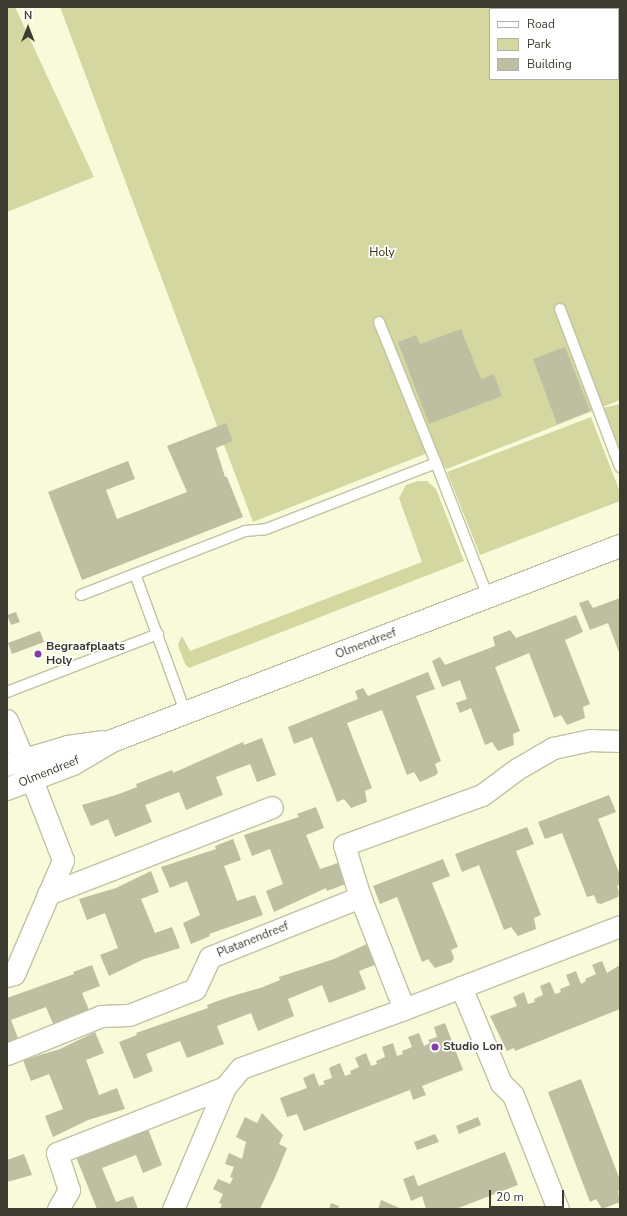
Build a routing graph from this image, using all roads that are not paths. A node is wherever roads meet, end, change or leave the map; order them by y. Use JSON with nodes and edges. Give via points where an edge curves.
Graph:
{"nodes":[{"id":1,"x":560,"y":309,"type":"dead end"},
{"id":2,"x":379,"y":322,"type":"dead end"},
{"id":3,"x":436,"y":462,"type":"junction"},
{"id":4,"x":620,"y":467,"type":"edge"},
{"id":5,"x":620,"y":546,"type":"edge"},
{"id":6,"x":135,"y":574,"type":"junction"},
{"id":7,"x":81,"y":595,"type":"dead end"},
{"id":8,"x":488,"y":597,"type":"junction"},
{"id":9,"x":158,"y":634,"type":"junction"},
{"id":10,"x":7,"y":692,"type":"edge"},
{"id":11,"x":186,"y":714,"type":"junction"},
{"id":12,"x":7,"y":721,"type":"edge"},
{"id":13,"x":620,"y":741,"type":"edge"},
{"id":14,"x":21,"y":769,"type":"edge"},
{"id":15,"x":7,"y":789,"type":"edge"},
{"id":16,"x":272,"y":807,"type":"dead end"},
{"id":17,"x":48,"y":894,"type":"junction"},
{"id":18,"x":360,"y":897,"type":"junction"},
{"id":19,"x":620,"y":926,"type":"edge"},
{"id":20,"x":7,"y":976,"type":"edge"},
{"id":21,"x":461,"y":986,"type":"junction"},
{"id":22,"x":404,"y":1009,"type":"junction"},
{"id":23,"x":7,"y":1054,"type":"edge"},
{"id":24,"x":225,"y":1087,"type":"junction"},
{"id":25,"x":58,"y":1209,"type":"edge"},
{"id":26,"x":173,"y":1209,"type":"edge"},
{"id":27,"x":558,"y":1209,"type":"edge"}],
"edges":[{"from":1,"to":4,"type":"lane"},
{"from":2,"to":3,"type":"lane"},
{"from":3,"to":6,"type":"lane","via":[[266,529],[245,531]]},
{"from":3,"to":8,"type":"lane"},
{"from":5,"to":8,"type":"street","name":"Olmendreef"},
{"from":6,"to":7,"type":"lane"},
{"from":6,"to":9,"type":"lane"},
{"from":8,"to":11,"type":"street","name":"Olmendreef"},
{"from":9,"to":10,"type":"lane"},
{"from":9,"to":11,"type":"lane"},
{"from":11,"to":14,"type":"street","name":"Olmendreef","via":[[112,741],[73,764]]},
{"from":12,"to":14,"type":"street"},
{"from":13,"to":18,"type":"street","via":[[590,740],[553,748],[517,769],[482,795],[344,845]]},
{"from":14,"to":15,"type":"street","name":"Olmendreef"},
{"from":14,"to":17,"type":"street","via":[[63,860]]},
{"from":16,"to":17,"type":"street"},
{"from":17,"to":20,"type":"street","via":[[14,974]]},
{"from":18,"to":22,"type":"street"},
{"from":18,"to":23,"type":"street","name":"Platanendreef","via":[[210,958],[195,990],[129,1015],[101,1016]]},
{"from":19,"to":21,"type":"street"},
{"from":21,"to":22,"type":"street"},
{"from":21,"to":27,"type":"street","via":[[501,1083],[513,1095]]},
{"from":22,"to":24,"type":"street","via":[[242,1068]]},
{"from":24,"to":25,"type":"street","via":[[56,1153],[69,1190]]},
{"from":24,"to":26,"type":"street"}]}
